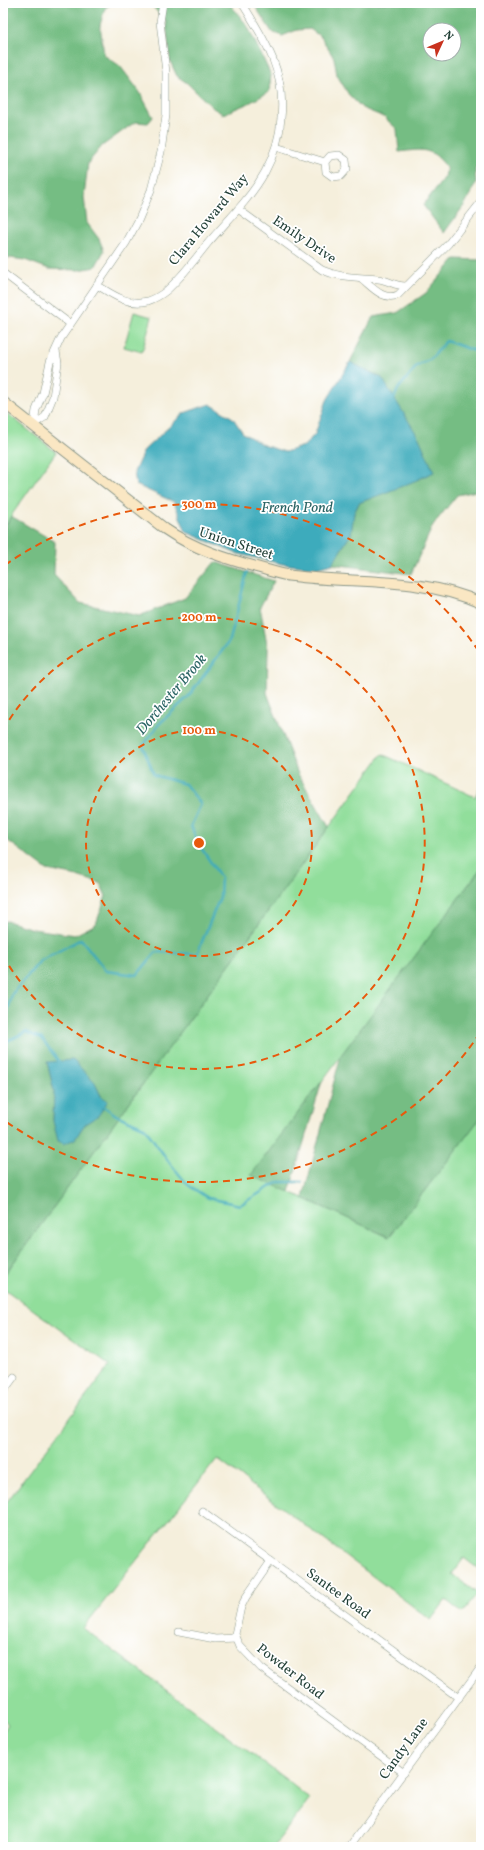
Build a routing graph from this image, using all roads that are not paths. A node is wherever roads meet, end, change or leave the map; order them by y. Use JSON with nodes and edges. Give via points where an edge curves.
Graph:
{"nodes":[{"id":1,"x":163,"y":3,"type":"edge"},
{"id":2,"x":242,"y":3,"type":"edge"},
{"id":3,"x":276,"y":147,"type":"junction"},
{"id":4,"x":325,"y":162,"type":"dead end"},
{"id":5,"x":481,"y":202,"type":"edge"},
{"id":6,"x":238,"y":209,"type":"junction"},
{"id":7,"x":3,"y":273,"type":"edge"},
{"id":8,"x":362,"y":279,"type":"junction"},
{"id":9,"x":97,"y":285,"type":"junction"},
{"id":10,"x":405,"y":286,"type":"junction"},
{"id":11,"x":69,"y":323,"type":"junction"},
{"id":12,"x":56,"y":351,"type":"junction"},
{"id":13,"x":3,"y":402,"type":"edge"},
{"id":14,"x":34,"y":424,"type":"junction"},
{"id":15,"x":481,"y":603,"type":"edge"},
{"id":16,"x":14,"y":1377,"type":"dead end"},
{"id":17,"x":3,"y":1392,"type":"edge"},
{"id":18,"x":202,"y":1511,"type":"dead end"},
{"id":19,"x":271,"y":1561,"type":"junction"},
{"id":20,"x":178,"y":1632,"type":"dead end"},
{"id":21,"x":236,"y":1638,"type":"junction"},
{"id":22,"x":481,"y":1667,"type":"edge"},
{"id":23,"x":459,"y":1698,"type":"junction"},
{"id":24,"x":404,"y":1773,"type":"junction"},
{"id":25,"x":349,"y":1847,"type":"edge"}],
"edges":[{"from":1,"to":9,"type":"street","via":[[160,22],[167,89],[161,152],[151,190],[139,219]]},
{"from":2,"to":3,"type":"street","name":"Clara Howard Way","via":[[265,40],[279,76],[282,117]]},
{"from":3,"to":4,"type":"street"},
{"from":3,"to":6,"type":"street","name":"Clara Howard Way","via":[[264,173]]},
{"from":5,"to":10,"type":"street","via":[[448,244]]},
{"from":6,"to":8,"type":"street","name":"Emily Drive","via":[[322,270],[334,276]]},
{"from":6,"to":9,"type":"street","name":"Clara Howard Way","via":[[180,277],[157,297],[143,302],[128,301],[115,297]]},
{"from":7,"to":11,"type":"street"},
{"from":8,"to":10,"type":"street","name":"Emily Drive","via":[[378,279],[397,286]]},
{"from":8,"to":10,"type":"street","via":[[376,292],[389,297],[398,295]]},
{"from":9,"to":11,"type":"street"},
{"from":11,"to":12,"type":"street"},
{"from":12,"to":14,"type":"street","via":[[50,362]]},
{"from":12,"to":14,"type":"street","via":[[58,363],[53,398],[45,417]]},
{"from":13,"to":14,"type":"main road","name":"Union Street"},
{"from":14,"to":15,"type":"main road","name":"Union Street","via":[[165,529],[185,542],[208,552],[290,576],[396,582],[447,590]]},
{"from":16,"to":17,"type":"street"},
{"from":18,"to":19,"type":"street","name":"Santee Road"},
{"from":19,"to":21,"type":"street","via":[[244,1602],[237,1621]]},
{"from":19,"to":23,"type":"street","name":"Santee Road"},
{"from":20,"to":21,"type":"street","via":[[215,1639]]},
{"from":21,"to":24,"type":"street","name":"Powder Road","via":[[244,1652],[261,1668]]},
{"from":22,"to":23,"type":"street","name":"Candy Lane"},
{"from":23,"to":24,"type":"street","name":"Candy Lane"},
{"from":24,"to":25,"type":"street","name":"Candy Lane"}]}
